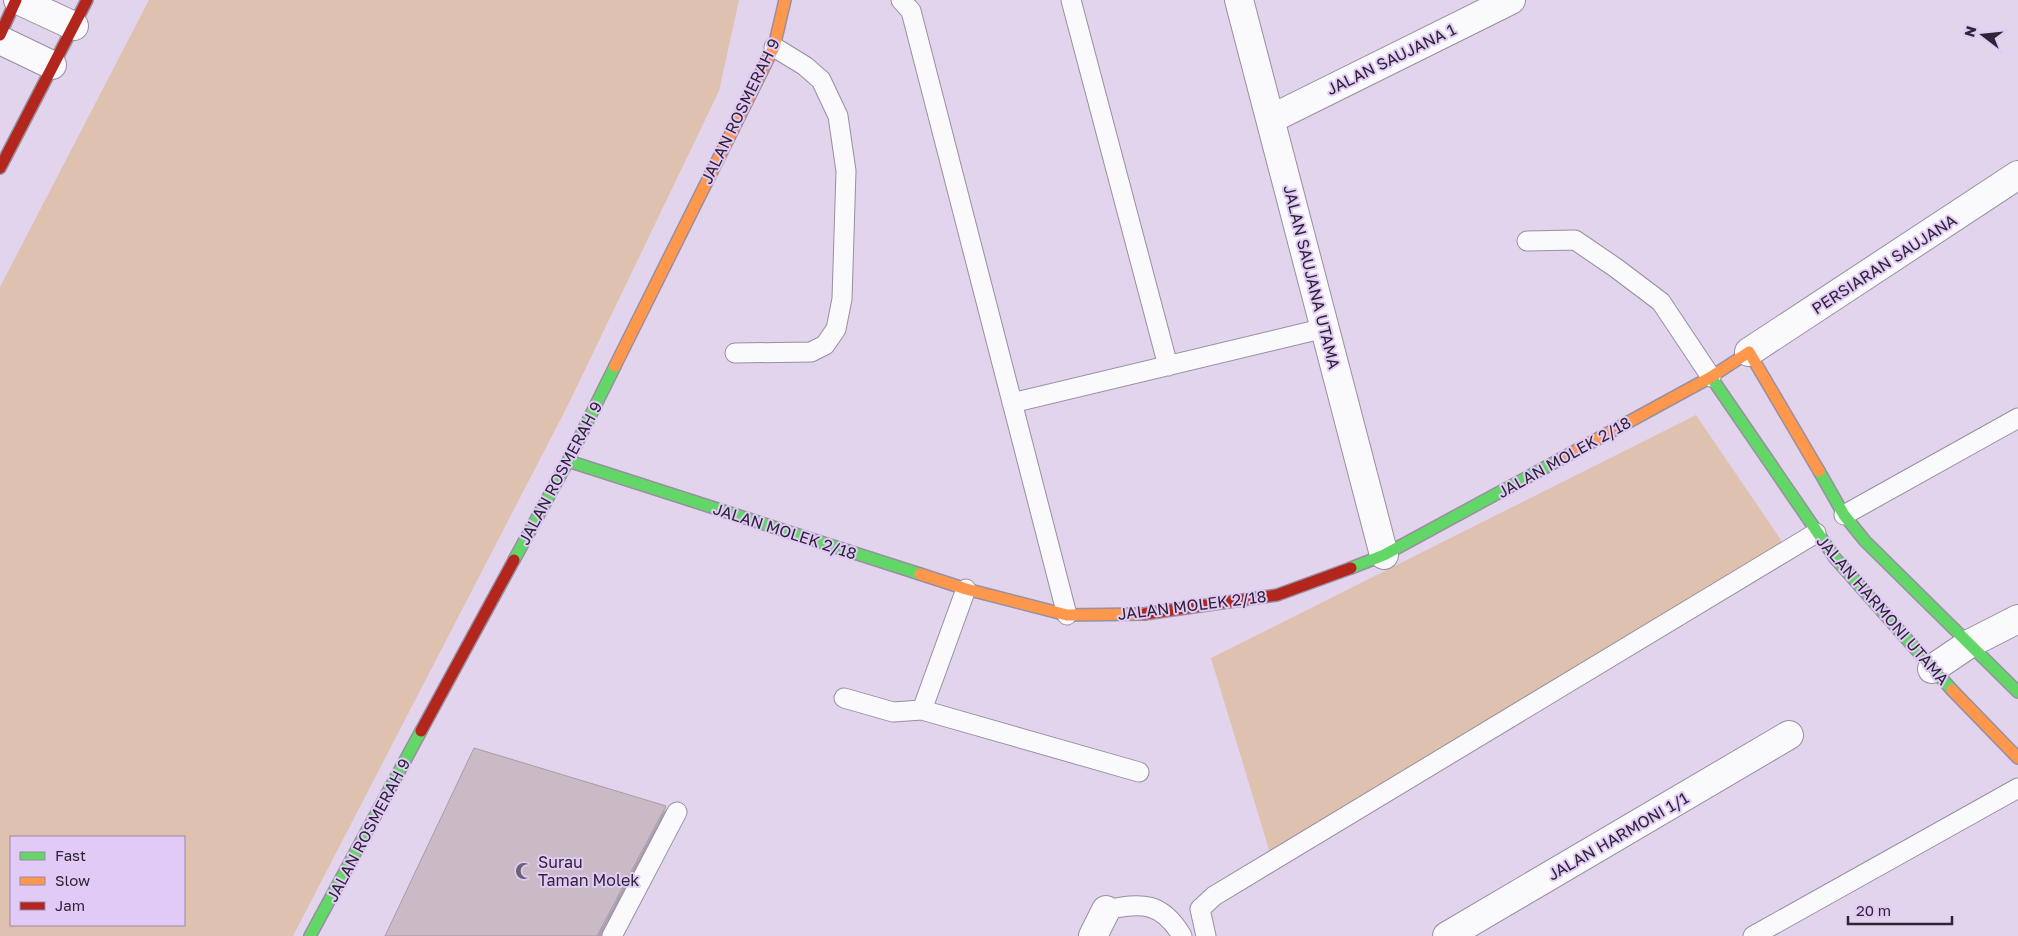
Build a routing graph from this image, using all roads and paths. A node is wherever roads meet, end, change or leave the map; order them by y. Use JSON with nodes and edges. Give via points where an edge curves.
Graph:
{"nodes":[{"id":1,"x":17,"y":0,"type":"edge"},
{"id":2,"x":87,"y":0,"type":"edge"},
{"id":3,"x":785,"y":0,"type":"edge"},
{"id":4,"x":902,"y":0,"type":"edge"},
{"id":5,"x":1071,"y":0,"type":"edge"},
{"id":6,"x":1239,"y":0,"type":"edge"},
{"id":7,"x":1511,"y":0,"type":"edge"},
{"id":8,"x":74,"y":26,"type":"junction"},
{"id":9,"x":0,"y":35,"type":"edge"},
{"id":10,"x":0,"y":40,"type":"edge"},
{"id":11,"x":774,"y":47,"type":"junction"},
{"id":12,"x":52,"y":65,"type":"junction"},
{"id":13,"x":1272,"y":119,"type":"junction"},
{"id":14,"x":0,"y":168,"type":"edge"},
{"id":15,"x":2018,"y":175,"type":"edge"},
{"id":16,"x":1527,"y":241,"type":"dead end"},
{"id":17,"x":1326,"y":328,"type":"junction"},
{"id":18,"x":1750,"y":352,"type":"junction"},
{"id":19,"x":735,"y":353,"type":"dead end"},
{"id":20,"x":1168,"y":366,"type":"junction"},
{"id":21,"x":1711,"y":378,"type":"junction"},
{"id":22,"x":1012,"y":403,"type":"junction"},
{"id":23,"x":2018,"y":418,"type":"edge"},
{"id":24,"x":568,"y":461,"type":"junction"},
{"id":25,"x":1844,"y":515,"type":"junction"},
{"id":26,"x":1816,"y":533,"type":"junction"},
{"id":27,"x":1384,"y":556,"type":"junction"},
{"id":28,"x":966,"y":588,"type":"junction"},
{"id":29,"x":1067,"y":615,"type":"junction"},
{"id":30,"x":2018,"y":619,"type":"edge"},
{"id":31,"x":1969,"y":644,"type":"junction"},
{"id":32,"x":1932,"y":669,"type":"junction"},
{"id":33,"x":2018,"y":692,"type":"edge"},
{"id":34,"x":844,"y":698,"type":"dead end"},
{"id":35,"x":922,"y":710,"type":"junction"},
{"id":36,"x":1789,"y":735,"type":"dead end"},
{"id":37,"x":2018,"y":758,"type":"edge"},
{"id":38,"x":1139,"y":772,"type":"dead end"},
{"id":39,"x":2018,"y":788,"type":"edge"},
{"id":40,"x":677,"y":812,"type":"dead end"},
{"id":41,"x":1106,"y":910,"type":"joint"},
{"id":42,"x":310,"y":936,"type":"edge"},
{"id":43,"x":612,"y":936,"type":"edge"},
{"id":44,"x":1092,"y":936,"type":"edge"},
{"id":45,"x":1182,"y":936,"type":"edge"},
{"id":46,"x":1206,"y":936,"type":"edge"},
{"id":47,"x":1447,"y":936,"type":"edge"},
{"id":48,"x":1753,"y":936,"type":"edge"}],
"edges":[{"from":1,"to":8,"type":"street"},
{"from":1,"to":9,"type":"main road"},
{"from":2,"to":8,"type":"main road"},
{"from":3,"to":11,"type":"main road","name":"JALAN ROSMERAH 9"},
{"from":4,"to":22,"type":"lane","via":[[911,11]]},
{"from":5,"to":20,"type":"lane"},
{"from":6,"to":13,"type":"street","name":"JALAN SAUJANA UTAMA"},
{"from":7,"to":13,"type":"street","name":"JALAN SAUJANA 1"},
{"from":8,"to":12,"type":"main road"},
{"from":10,"to":12,"type":"street"},
{"from":11,"to":19,"type":"lane","via":[[821,80],[838,116],[846,171],[842,299],[836,329],[825,345],[810,352]]},
{"from":11,"to":24,"type":"main road","name":"JALAN ROSMERAH 9"},
{"from":12,"to":14,"type":"main road"},
{"from":13,"to":17,"type":"street","name":"JALAN SAUJANA UTAMA"},
{"from":15,"to":18,"type":"street","name":"PERSIARAN SAUJANA"},
{"from":16,"to":21,"type":"lane","via":[[1575,240],[1616,268],[1661,302]]},
{"from":17,"to":20,"type":"lane"},
{"from":17,"to":27,"type":"street","name":"JALAN SAUJANA UTAMA"},
{"from":18,"to":21,"type":"main road","name":"JALAN MOLEK 2/18"},
{"from":18,"to":25,"type":"main road","name":"JALAN HARMONI UTAMA"},
{"from":20,"to":22,"type":"lane"},
{"from":21,"to":26,"type":"main road","name":"JALAN HARMONI UTAMA"},
{"from":21,"to":27,"type":"main road","name":"JALAN MOLEK 2/18"},
{"from":22,"to":29,"type":"lane"},
{"from":23,"to":25,"type":"lane"},
{"from":24,"to":28,"type":"main road","name":"JALAN MOLEK 2/18"},
{"from":24,"to":42,"type":"main road","name":"JALAN ROSMERAH 9"},
{"from":25,"to":31,"type":"main road","name":"JALAN HARMONI UTAMA","via":[[1865,541]]},
{"from":26,"to":32,"type":"main road","name":"JALAN HARMONI UTAMA"},
{"from":26,"to":46,"type":"lane","via":[[1214,896],[1200,909]]},
{"from":27,"to":29,"type":"main road","name":"JALAN MOLEK 2/18","via":[[1277,595],[1141,614]]},
{"from":28,"to":29,"type":"main road","name":"JALAN MOLEK 2/18"},
{"from":28,"to":35,"type":"lane"},
{"from":30,"to":31,"type":"street"},
{"from":31,"to":32,"type":"street"},
{"from":31,"to":33,"type":"main road","name":"JALAN HARMONI UTAMA"},
{"from":32,"to":37,"type":"main road","name":"JALAN HARMONI UTAMA"},
{"from":34,"to":35,"type":"lane","via":[[894,712]]},
{"from":35,"to":38,"type":"lane"},
{"from":36,"to":47,"type":"street","name":"JALAN HARMONI 1/1"},
{"from":39,"to":48,"type":"lane"},
{"from":40,"to":43,"type":"lane"},
{"from":41,"to":44,"type":"street"},
{"from":41,"to":45,"type":"lane","via":[[1130,904],[1156,908]]}]}
